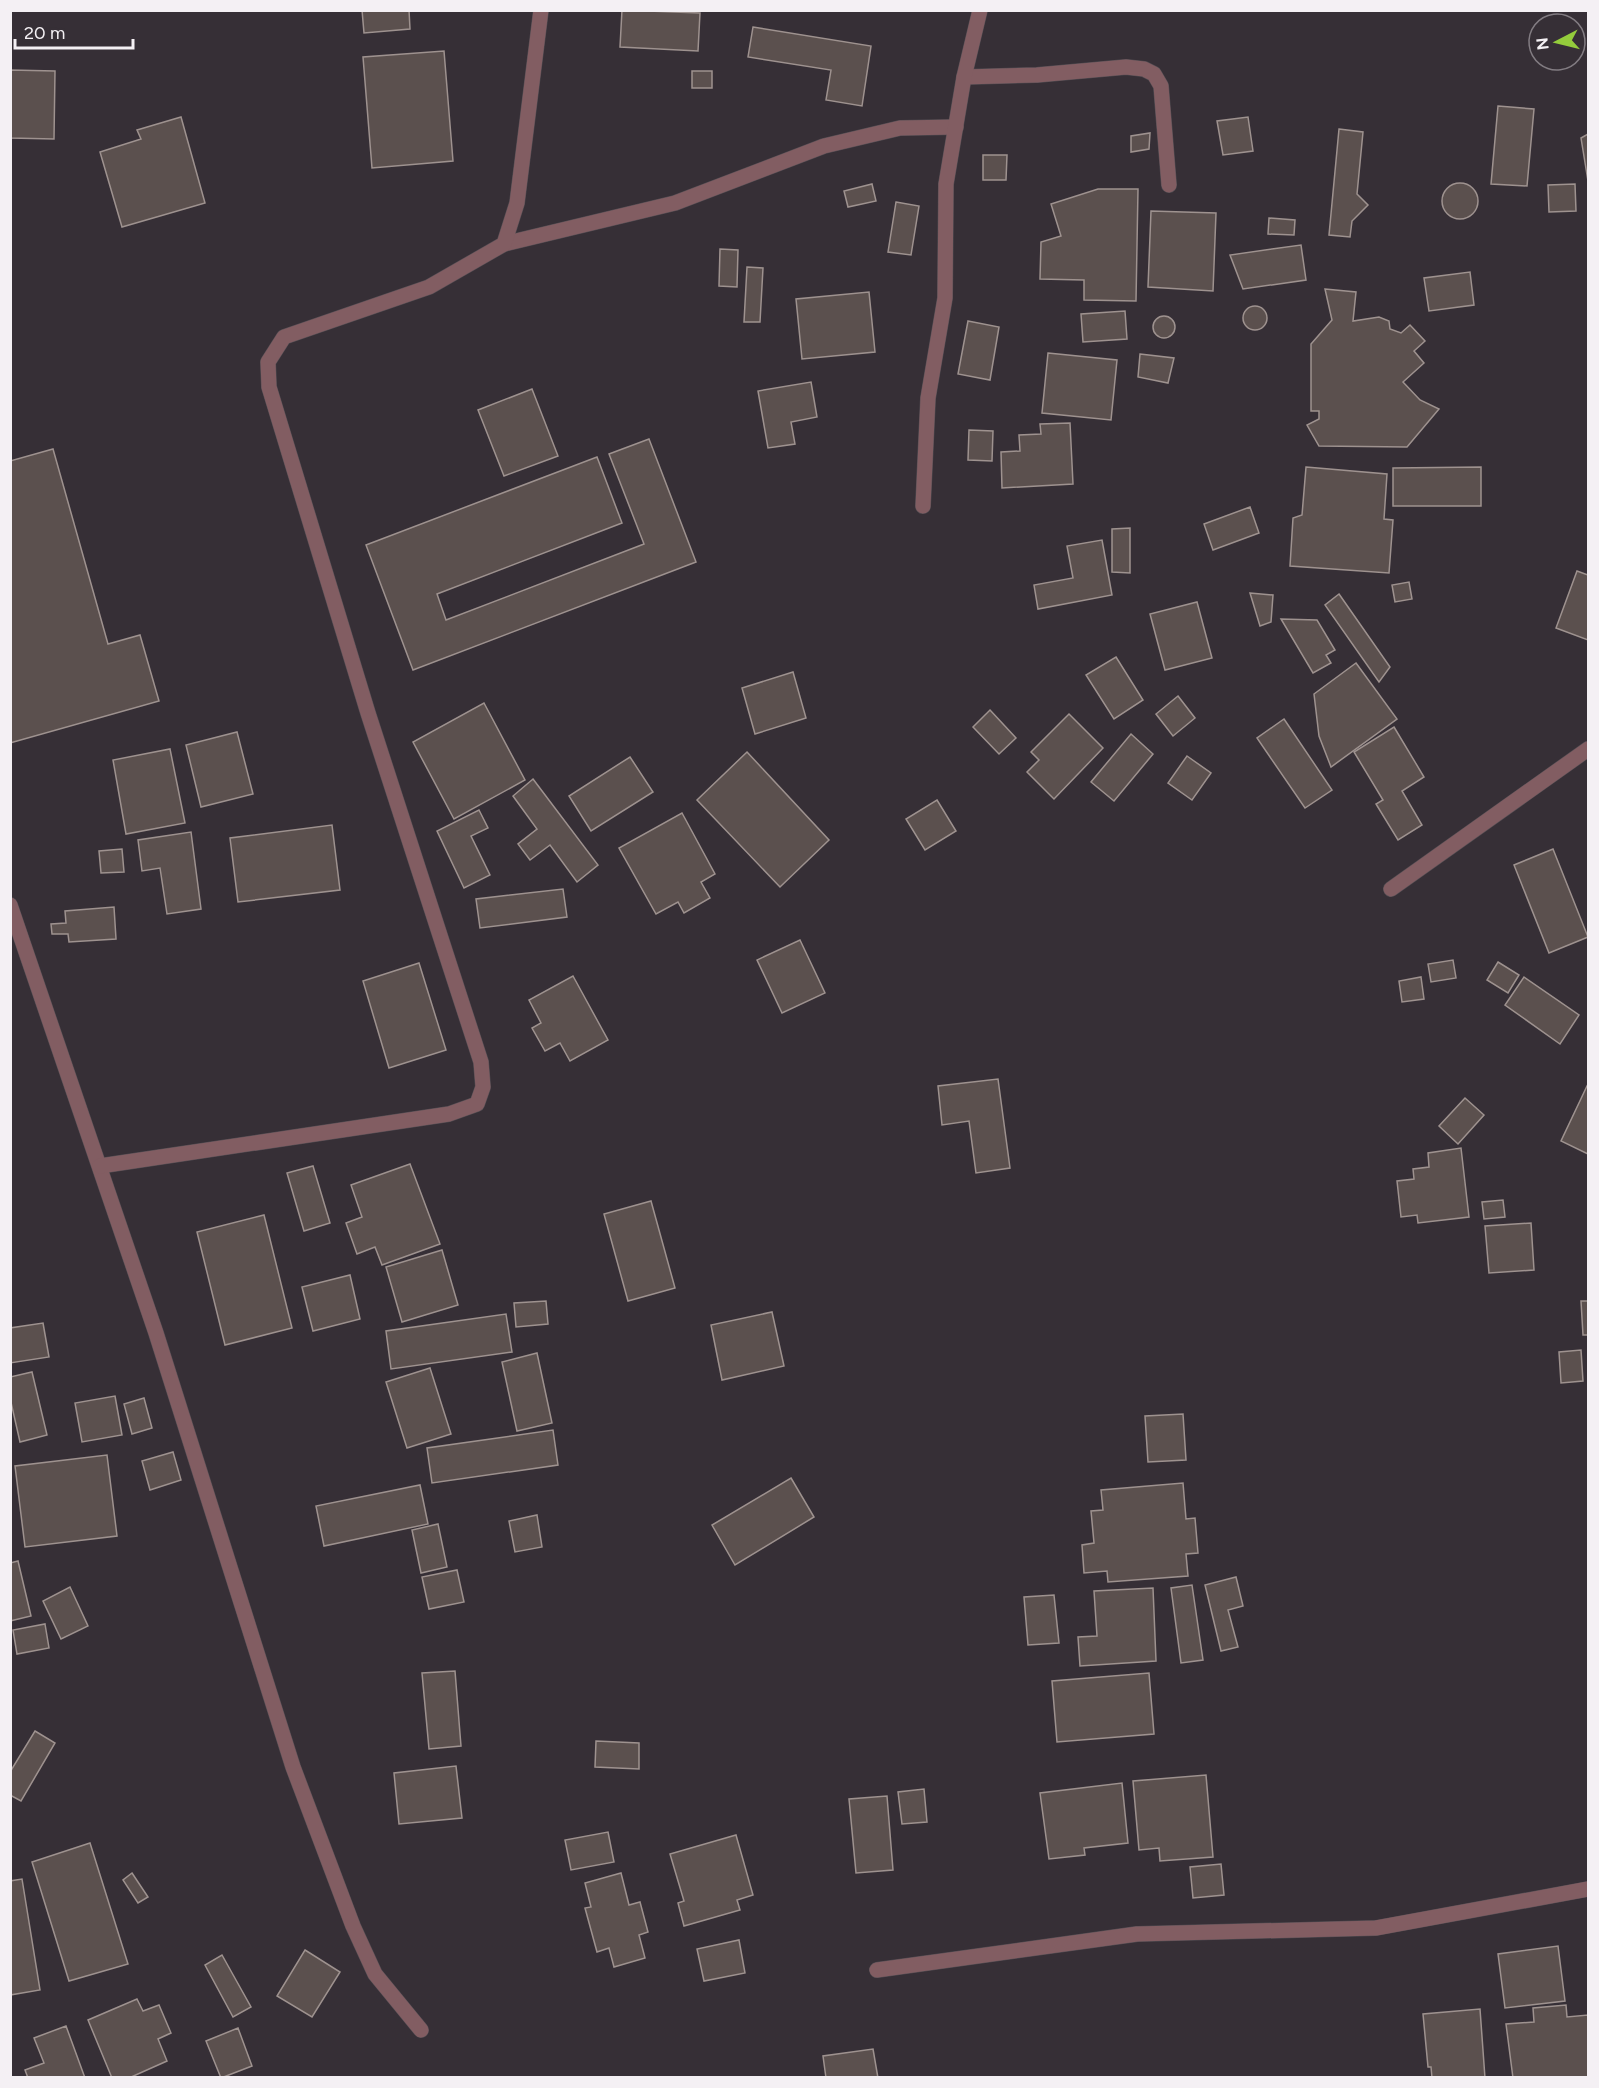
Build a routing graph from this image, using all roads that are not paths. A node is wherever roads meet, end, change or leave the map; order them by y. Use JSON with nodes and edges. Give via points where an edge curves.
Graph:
{"nodes":[{"id":1,"x":542,"y":10,"type":"edge"},
{"id":2,"x":980,"y":10,"type":"edge"},
{"id":3,"x":964,"y":77,"type":"junction"},
{"id":4,"x":956,"y":127,"type":"junction"},
{"id":5,"x":1169,"y":185,"type":"dead end"},
{"id":6,"x":504,"y":244,"type":"junction"},
{"id":7,"x":923,"y":506,"type":"dead end"},
{"id":8,"x":1588,"y":749,"type":"edge"},
{"id":9,"x":1391,"y":889,"type":"dead end"},
{"id":10,"x":10,"y":905,"type":"edge"},
{"id":11,"x":100,"y":1166,"type":"junction"},
{"id":12,"x":1588,"y":1889,"type":"edge"},
{"id":13,"x":877,"y":1970,"type":"dead end"},
{"id":14,"x":421,"y":2030,"type":"dead end"}],
"edges":[{"from":1,"to":6,"type":"street","via":[[517,203]]},
{"from":2,"to":3,"type":"street"},
{"from":3,"to":4,"type":"street"},
{"from":3,"to":5,"type":"street","via":[[1126,67],[1154,74],[1161,86]]},
{"from":4,"to":6,"type":"street","via":[[900,128],[824,146],[675,203]]},
{"from":4,"to":7,"type":"street","via":[[946,184],[945,298],[928,398]]},
{"from":6,"to":11,"type":"street","via":[[429,287],[284,337],[268,362],[269,387],[358,680],[482,1062],[483,1087],[477,1104],[449,1114]]},
{"from":8,"to":9,"type":"street"},
{"from":10,"to":11,"type":"street"},
{"from":11,"to":14,"type":"street","via":[[293,1767],[375,1974]]},
{"from":12,"to":13,"type":"street","via":[[1376,1928],[1137,1934]]}]}
